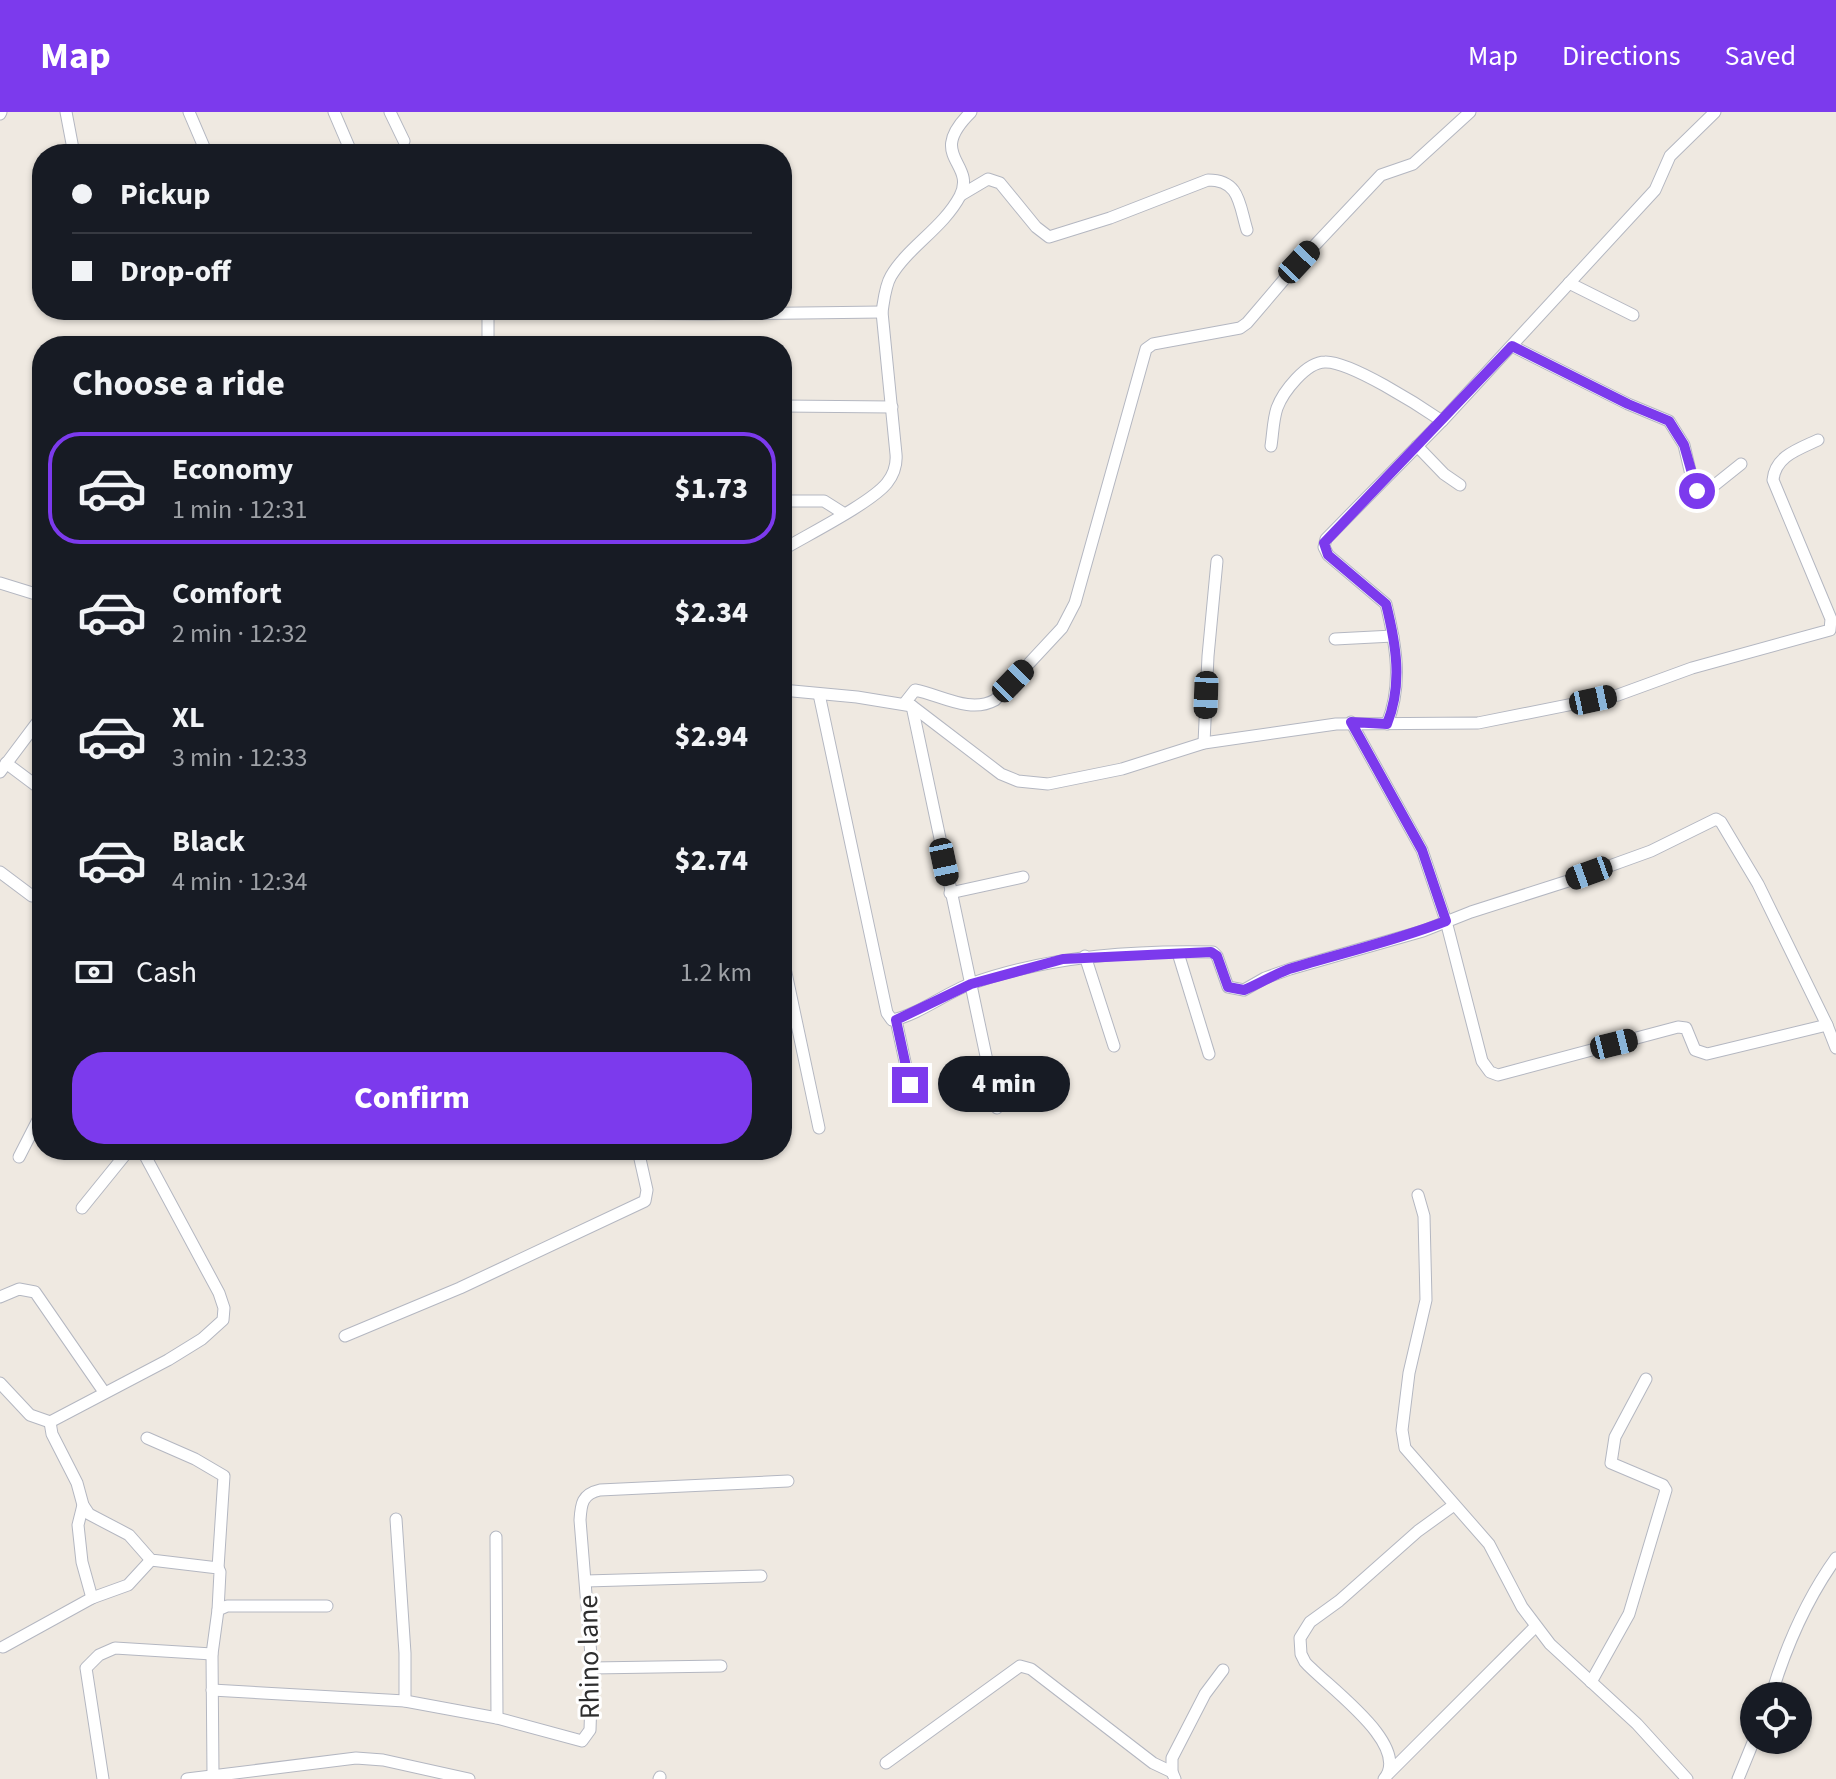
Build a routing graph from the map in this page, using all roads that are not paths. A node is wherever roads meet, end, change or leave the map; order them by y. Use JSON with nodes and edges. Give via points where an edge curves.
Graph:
{"nodes":[{"id":1,"x":66,"y":112,"type":"edge"},
{"id":2,"x":189,"y":112,"type":"edge"},
{"id":3,"x":334,"y":112,"type":"edge"},
{"id":4,"x":390,"y":112,"type":"edge"},
{"id":5,"x":971,"y":112,"type":"edge"},
{"id":6,"x":1470,"y":112,"type":"edge"},
{"id":7,"x":1715,"y":112,"type":"edge"},
{"id":8,"x":404,"y":141,"type":"dead end"},
{"id":9,"x":72,"y":144,"type":"edge"},
{"id":10,"x":203,"y":144,"type":"edge"},
{"id":11,"x":348,"y":144,"type":"edge"},
{"id":12,"x":960,"y":195,"type":"junction"},
{"id":13,"x":1247,"y":230,"type":"dead end"},
{"id":14,"x":1569,"y":283,"type":"junction"},
{"id":15,"x":792,"y":312,"type":"edge"},
{"id":16,"x":882,"y":312,"type":"junction"},
{"id":17,"x":1633,"y":315,"type":"dead end"},
{"id":18,"x":1512,"y":346,"type":"junction"},
{"id":19,"x":792,"y":406,"type":"edge"},
{"id":20,"x":892,"y":407,"type":"junction"},
{"id":21,"x":1442,"y":421,"type":"junction"},
{"id":22,"x":1818,"y":440,"type":"dead end"},
{"id":23,"x":1271,"y":446,"type":"dead end"},
{"id":24,"x":1417,"y":446,"type":"junction"},
{"id":25,"x":1741,"y":464,"type":"dead end"},
{"id":26,"x":1460,"y":485,"type":"dead end"},
{"id":27,"x":792,"y":501,"type":"edge"},
{"id":28,"x":843,"y":513,"type":"junction"},
{"id":29,"x":792,"y":544,"type":"edge"},
{"id":30,"x":1217,"y":561,"type":"dead end"},
{"id":31,"x":0,"y":583,"type":"edge"},
{"id":32,"x":32,"y":593,"type":"edge"},
{"id":33,"x":1393,"y":636,"type":"junction"},
{"id":34,"x":1335,"y":639,"type":"dead end"},
{"id":35,"x":792,"y":691,"type":"edge"},
{"id":36,"x":819,"y":694,"type":"junction"},
{"id":37,"x":908,"y":705,"type":"junction"},
{"id":38,"x":1351,"y":722,"type":"junction"},
{"id":39,"x":1387,"y":724,"type":"junction"},
{"id":40,"x":32,"y":729,"type":"edge"},
{"id":41,"x":1204,"y":743,"type":"junction"},
{"id":42,"x":3,"y":768,"type":"edge"},
{"id":43,"x":32,"y":784,"type":"edge"},
{"id":44,"x":0,"y":872,"type":"edge"},
{"id":45,"x":1023,"y":877,"type":"dead end"},
{"id":46,"x":950,"y":893,"type":"junction"},
{"id":47,"x":32,"y":896,"type":"dead end"},
{"id":48,"x":1446,"y":921,"type":"junction"},
{"id":49,"x":1178,"y":953,"type":"junction"},
{"id":50,"x":1085,"y":956,"type":"junction"},
{"id":51,"x":971,"y":984,"type":"junction"},
{"id":52,"x":792,"y":1001,"type":"edge"},
{"id":53,"x":896,"y":1020,"type":"junction"},
{"id":54,"x":1827,"y":1025,"type":"junction"},
{"id":55,"x":1114,"y":1046,"type":"dead end"},
{"id":56,"x":1836,"y":1048,"type":"edge"},
{"id":57,"x":1209,"y":1054,"type":"dead end"},
{"id":58,"x":910,"y":1085,"type":"dead end"},
{"id":59,"x":997,"y":1108,"type":"dead end"},
{"id":60,"x":819,"y":1128,"type":"dead end"},
{"id":61,"x":32,"y":1132,"type":"edge"},
{"id":62,"x":19,"y":1157,"type":"dead end"},
{"id":63,"x":121,"y":1160,"type":"edge"},
{"id":64,"x":147,"y":1160,"type":"edge"},
{"id":65,"x":640,"y":1160,"type":"edge"},
{"id":66,"x":1418,"y":1195,"type":"dead end"},
{"id":67,"x":82,"y":1208,"type":"dead end"},
{"id":68,"x":0,"y":1297,"type":"edge"},
{"id":69,"x":345,"y":1336,"type":"dead end"},
{"id":70,"x":1646,"y":1379,"type":"dead end"},
{"id":71,"x":0,"y":1383,"type":"edge"},
{"id":72,"x":104,"y":1392,"type":"junction"},
{"id":73,"x":50,"y":1422,"type":"junction"},
{"id":74,"x":147,"y":1438,"type":"dead end"},
{"id":75,"x":788,"y":1481,"type":"dead end"},
{"id":76,"x":83,"y":1505,"type":"junction"},
{"id":77,"x":1454,"y":1505,"type":"junction"},
{"id":78,"x":396,"y":1519,"type":"dead end"},
{"id":79,"x":496,"y":1537,"type":"dead end"},
{"id":80,"x":1836,"y":1558,"type":"edge"},
{"id":81,"x":151,"y":1560,"type":"junction"},
{"id":82,"x":218,"y":1568,"type":"junction"},
{"id":83,"x":761,"y":1576,"type":"dead end"},
{"id":84,"x":586,"y":1581,"type":"junction"},
{"id":85,"x":92,"y":1598,"type":"junction"},
{"id":86,"x":327,"y":1606,"type":"dead end"},
{"id":87,"x":218,"y":1610,"type":"junction"},
{"id":88,"x":1535,"y":1627,"type":"junction"},
{"id":89,"x":3,"y":1647,"type":"dead end"},
{"id":90,"x":212,"y":1654,"type":"junction"},
{"id":91,"x":721,"y":1666,"type":"dead end"},
{"id":92,"x":592,"y":1668,"type":"junction"},
{"id":93,"x":1223,"y":1670,"type":"dead end"},
{"id":94,"x":1591,"y":1682,"type":"junction"},
{"id":95,"x":1775,"y":1682,"type":"edge"},
{"id":96,"x":212,"y":1690,"type":"junction"},
{"id":97,"x":405,"y":1701,"type":"junction"},
{"id":98,"x":497,"y":1718,"type":"junction"},
{"id":99,"x":1748,"y":1754,"type":"edge"},
{"id":100,"x":886,"y":1763,"type":"dead end"},
{"id":101,"x":213,"y":1774,"type":"junction"},
{"id":102,"x":1174,"y":1775,"type":"edge"},
{"id":103,"x":234,"y":1776,"type":"edge"},
{"id":104,"x":1386,"y":1776,"type":"edge"},
{"id":105,"x":103,"y":1779,"type":"edge"},
{"id":106,"x":187,"y":1779,"type":"edge"},
{"id":107,"x":469,"y":1779,"type":"edge"},
{"id":108,"x":1687,"y":1779,"type":"edge"},
{"id":109,"x":1738,"y":1779,"type":"edge"}],
"edges":[{"from":1,"to":9,"type":"street"},
{"from":2,"to":10,"type":"street"},
{"from":3,"to":11,"type":"street"},
{"from":4,"to":8,"type":"street"},
{"from":5,"to":12,"type":"street","via":[[950,141],[963,179]]},
{"from":6,"to":37,"type":"street","via":[[1413,164],[1381,175],[1247,323],[1146,349],[1075,603],[1062,628],[985,706],[915,690]]},
{"from":7,"to":14,"type":"street","via":[[1678,146],[1655,190]]},
{"from":12,"to":13,"type":"street","via":[[988,179],[1000,183],[1049,237],[1208,180],[1223,180],[1233,186]]},
{"from":12,"to":16,"type":"street","via":[[892,274]]},
{"from":14,"to":17,"type":"street"},
{"from":14,"to":18,"type":"street"},
{"from":15,"to":16,"type":"street"},
{"from":16,"to":20,"type":"street"},
{"from":18,"to":21,"type":"street"},
{"from":18,"to":25,"type":"street","via":[[1669,421],[1684,445],[1699,493]]},
{"from":19,"to":20,"type":"street"},
{"from":20,"to":28,"type":"street","via":[[897,464],[892,475],[878,492]]},
{"from":21,"to":23,"type":"street","via":[[1363,376],[1321,362],[1282,398]]},
{"from":21,"to":24,"type":"street"},
{"from":22,"to":39,"type":"street","via":[[1780,461],[1773,480],[1831,619],[1830,630],[1692,668],[1618,695],[1478,723]]},
{"from":24,"to":26,"type":"street"},
{"from":24,"to":33,"type":"street","via":[[1324,543],[1328,555],[1384,601]]},
{"from":27,"to":28,"type":"street","via":[[824,501]]},
{"from":28,"to":29,"type":"street"},
{"from":30,"to":41,"type":"street"},
{"from":31,"to":32,"type":"street"},
{"from":33,"to":34,"type":"street"},
{"from":33,"to":39,"type":"street","via":[[1397,691]]},
{"from":35,"to":36,"type":"street"},
{"from":36,"to":37,"type":"street"},
{"from":36,"to":53,"type":"street","via":[[887,1013]]},
{"from":37,"to":41,"type":"street","via":[[1001,774],[1032,783],[1091,777]]},
{"from":37,"to":46,"type":"street"},
{"from":38,"to":39,"type":"street"},
{"from":38,"to":41,"type":"street"},
{"from":38,"to":48,"type":"street","via":[[1422,850]]},
{"from":40,"to":42,"type":"street"},
{"from":42,"to":43,"type":"street"},
{"from":44,"to":47,"type":"street"},
{"from":45,"to":46,"type":"street"},
{"from":46,"to":51,"type":"street"},
{"from":48,"to":49,"type":"street","via":[[1290,969],[1244,990],[1228,987],[1213,952]]},
{"from":48,"to":54,"type":"street","via":[[1482,1061],[1498,1075],[1678,1027],[1686,1028],[1695,1050],[1707,1054]]},
{"from":48,"to":54,"type":"street","via":[[1651,851],[1716,819],[1758,884]]},
{"from":49,"to":50,"type":"street"},
{"from":49,"to":57,"type":"street"},
{"from":50,"to":51,"type":"street"},
{"from":50,"to":55,"type":"street"},
{"from":51,"to":53,"type":"street"},
{"from":51,"to":59,"type":"street"},
{"from":52,"to":60,"type":"street"},
{"from":53,"to":58,"type":"street"},
{"from":54,"to":56,"type":"street"},
{"from":61,"to":62,"type":"street"},
{"from":63,"to":67,"type":"street"},
{"from":64,"to":72,"type":"street","via":[[219,1293],[224,1315],[202,1339]]},
{"from":65,"to":69,"type":"street","via":[[645,1201]]},
{"from":66,"to":77,"type":"street","via":[[1424,1216],[1426,1300],[1409,1373],[1402,1440],[1411,1458]]},
{"from":68,"to":72,"type":"street","via":[[19,1289],[35,1292]]},
{"from":70,"to":94,"type":"street","via":[[1615,1437],[1611,1463],[1666,1490],[1629,1614]]},
{"from":71,"to":73,"type":"street","via":[[30,1415]]},
{"from":72,"to":73,"type":"street"},
{"from":73,"to":76,"type":"street"},
{"from":74,"to":82,"type":"street","via":[[224,1476]]},
{"from":75,"to":84,"type":"street","name":"Rhino lane","via":[[590,1492],[580,1520]]},
{"from":76,"to":81,"type":"street","via":[[89,1514],[129,1535]]},
{"from":76,"to":85,"type":"street","via":[[78,1525]]},
{"from":77,"to":88,"type":"street","via":[[1489,1544]]},
{"from":77,"to":104,"type":"street","via":[[1310,1622],[1300,1638],[1305,1662],[1380,1735],[1389,1758]]},
{"from":78,"to":97,"type":"street"},
{"from":79,"to":98,"type":"street"},
{"from":80,"to":95,"type":"street","via":[[1808,1598]]},
{"from":81,"to":82,"type":"street"},
{"from":81,"to":85,"type":"street","via":[[128,1585]]},
{"from":82,"to":87,"type":"street"},
{"from":83,"to":84,"type":"street"},
{"from":84,"to":92,"type":"street","name":"Rhino lane"},
{"from":85,"to":89,"type":"street"},
{"from":86,"to":87,"type":"street"},
{"from":87,"to":90,"type":"street"},
{"from":88,"to":94,"type":"street"},
{"from":88,"to":104,"type":"street"},
{"from":90,"to":96,"type":"street"},
{"from":90,"to":105,"type":"street","via":[[115,1648],[91,1660],[86,1668]]},
{"from":91,"to":92,"type":"street"},
{"from":92,"to":98,"type":"street","name":"Rhino lane","via":[[590,1730],[582,1741]]},
{"from":93,"to":102,"type":"street","via":[[1172,1758]]},
{"from":94,"to":108,"type":"street"},
{"from":96,"to":97,"type":"street","name":"Rhino lane"},
{"from":96,"to":101,"type":"street"},
{"from":97,"to":98,"type":"street","name":"Rhino lane"},
{"from":99,"to":109,"type":"street"},
{"from":100,"to":102,"type":"street","via":[[1020,1666]]},
{"from":101,"to":103,"type":"street"},
{"from":101,"to":106,"type":"street"},
{"from":103,"to":107,"type":"street","via":[[299,1763],[368,1758]]}]}
